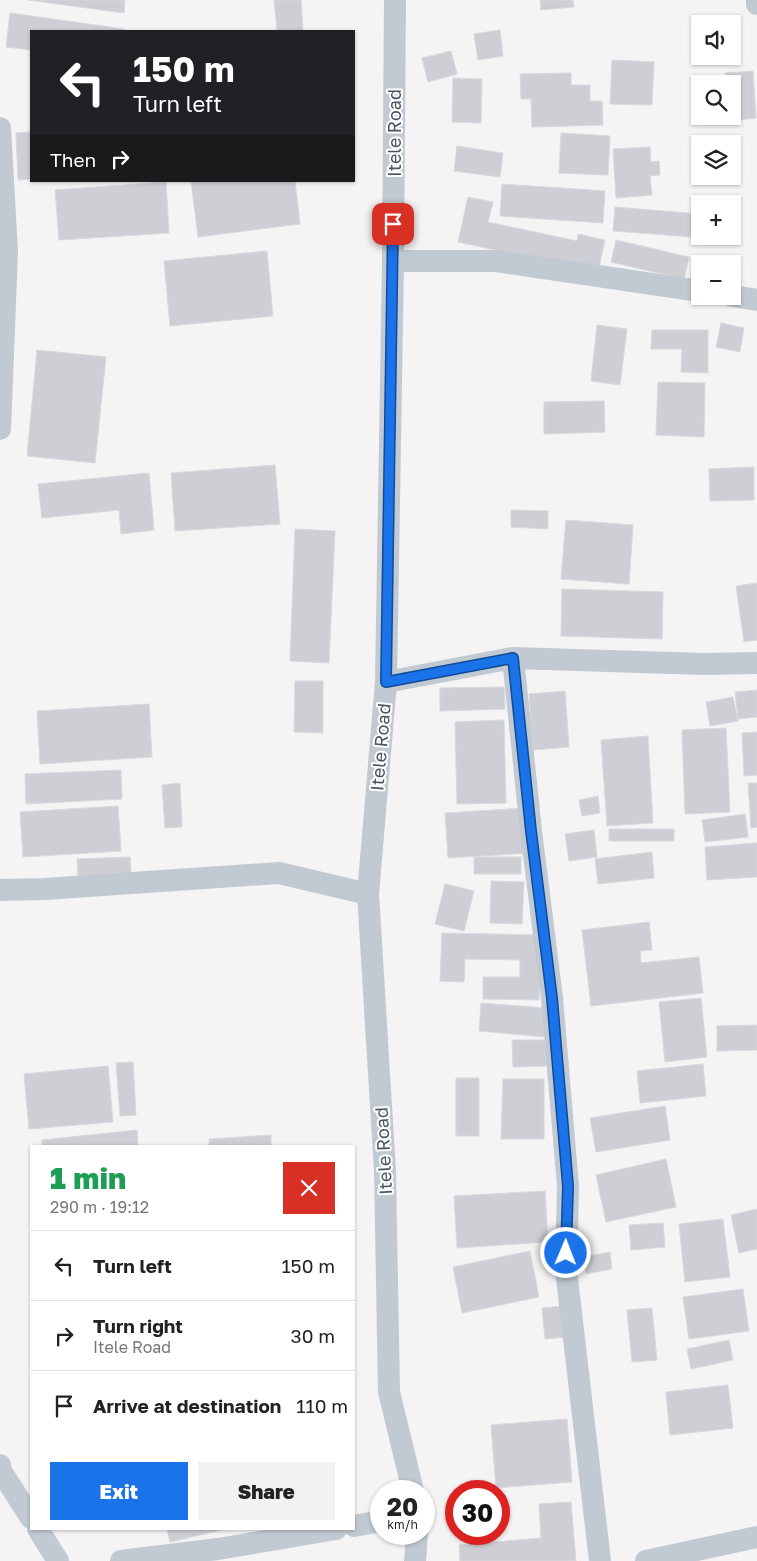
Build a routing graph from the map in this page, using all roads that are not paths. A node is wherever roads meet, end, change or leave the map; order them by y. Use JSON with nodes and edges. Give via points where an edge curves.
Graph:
{"nodes":[{"id":1,"x":394,"y":0,"type":"edge"},
{"id":2,"x":0,"y":128,"type":"edge"},
{"id":3,"x":393,"y":261,"type":"junction"},
{"id":4,"x":691,"y":290,"type":"edge"},
{"id":5,"x":741,"y":297,"type":"edge"},
{"id":6,"x":757,"y":300,"type":"edge"},
{"id":7,"x":0,"y":429,"type":"edge"},
{"id":8,"x":513,"y":658,"type":"junction"},
{"id":9,"x":757,"y":663,"type":"edge"},
{"id":10,"x":386,"y":682,"type":"junction"},
{"id":11,"x":0,"y":890,"type":"edge"},
{"id":12,"x":368,"y":894,"type":"junction"},
{"id":13,"x":0,"y":1465,"type":"edge"},
{"id":14,"x":410,"y":1480,"type":"edge"},
{"id":15,"x":30,"y":1516,"type":"edge"},
{"id":16,"x":370,"y":1523,"type":"edge"},
{"id":17,"x":355,"y":1526,"type":"edge"},
{"id":18,"x":39,"y":1530,"type":"edge"},
{"id":19,"x":330,"y":1530,"type":"edge"},
{"id":20,"x":757,"y":1537,"type":"edge"},
{"id":21,"x":416,"y":1545,"type":"edge"},
{"id":22,"x":58,"y":1561,"type":"edge"},
{"id":23,"x":121,"y":1561,"type":"edge"},
{"id":24,"x":415,"y":1561,"type":"edge"},
{"id":25,"x":600,"y":1561,"type":"edge"},
{"id":26,"x":646,"y":1561,"type":"edge"}],
"edges":[{"from":1,"to":3,"type":"street","name":"Itele Road"},
{"from":2,"to":7,"type":"street","via":[[7,252]]},
{"from":3,"to":4,"type":"street","via":[[496,261]]},
{"from":3,"to":10,"type":"street","name":"Itele Road"},
{"from":5,"to":6,"type":"street"},
{"from":8,"to":9,"type":"street"},
{"from":8,"to":10,"type":"street"},
{"from":8,"to":25,"type":"street","via":[[552,998],[568,1186],[566,1270]]},
{"from":10,"to":12,"type":"street","name":"Itele Road"},
{"from":11,"to":12,"type":"street","via":[[45,890],[279,873]]},
{"from":12,"to":14,"type":"street","name":"Itele Road","via":[[385,1171],[389,1392]]},
{"from":13,"to":15,"type":"street"},
{"from":16,"to":17,"type":"street"},
{"from":18,"to":22,"type":"street"},
{"from":19,"to":23,"type":"street"},
{"from":20,"to":26,"type":"street"},
{"from":21,"to":24,"type":"street"}]}
